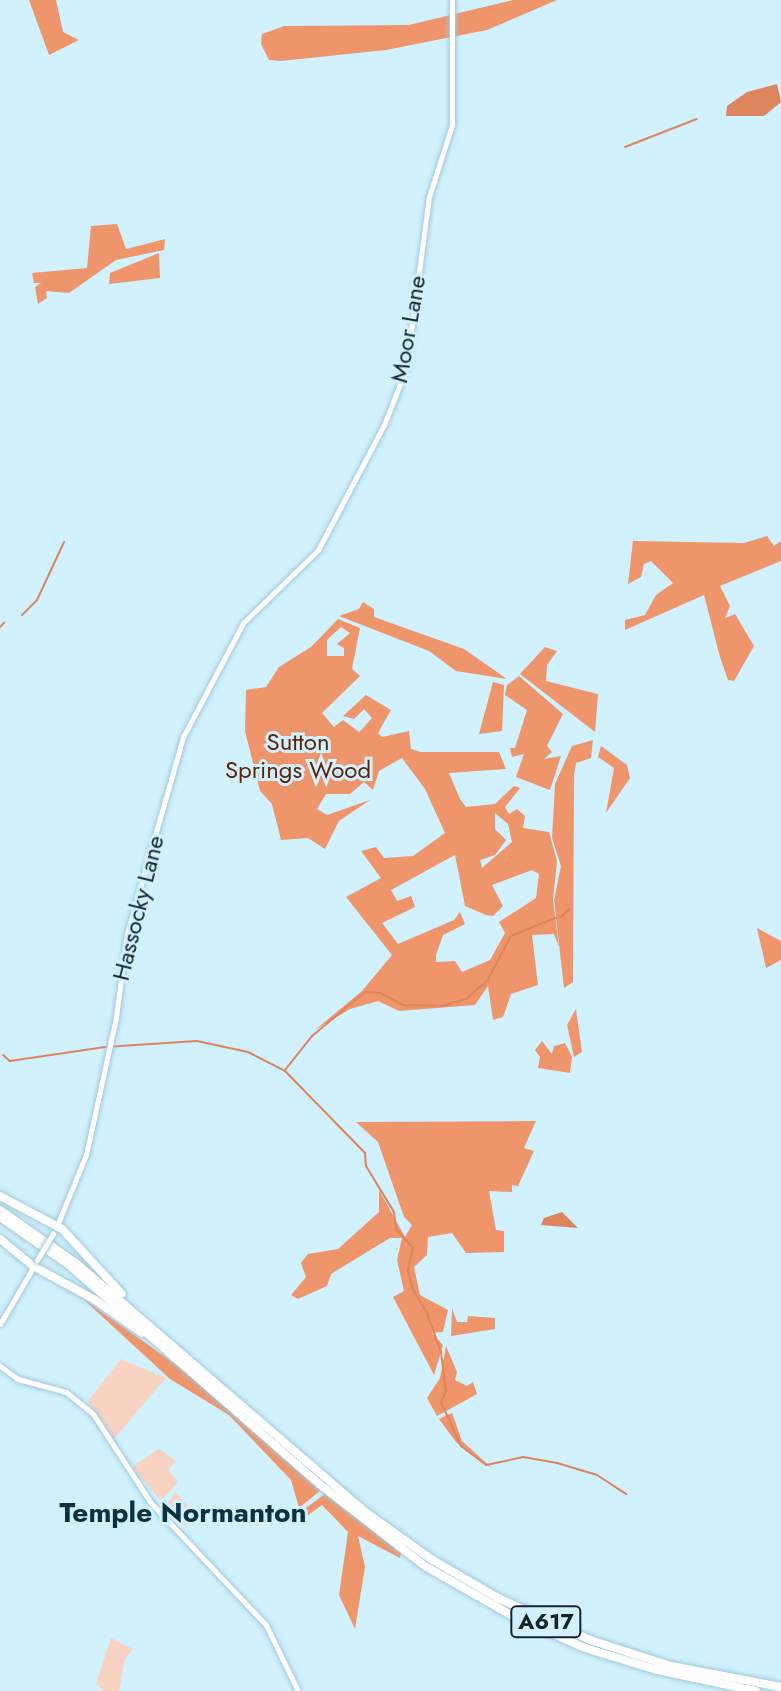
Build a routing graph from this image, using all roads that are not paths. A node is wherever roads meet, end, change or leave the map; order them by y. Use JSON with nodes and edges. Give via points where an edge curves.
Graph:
{"nodes":[{"id":1,"x":452,"y":0,"type":"edge"},
{"id":2,"x":307,"y":562,"type":"joint"},
{"id":3,"x":0,"y":1196,"type":"edge"},
{"id":4,"x":0,"y":1210,"type":"edge"},
{"id":5,"x":0,"y":1217,"type":"edge"},
{"id":6,"x":55,"y":1229,"type":"junction"},
{"id":7,"x":0,"y":1239,"type":"edge"},
{"id":8,"x":35,"y":1263,"type":"junction"},
{"id":9,"x":0,"y":1324,"type":"edge"},
{"id":10,"x":174,"y":1346,"type":"junction"},
{"id":11,"x":178,"y":1360,"type":"junction"},
{"id":12,"x":0,"y":1366,"type":"edge"},
{"id":13,"x":326,"y":1484,"type":"junction"},
{"id":14,"x":338,"y":1494,"type":"junction"},
{"id":15,"x":781,"y":1687,"type":"edge"},
{"id":16,"x":298,"y":1691,"type":"edge"},
{"id":17,"x":756,"y":1691,"type":"edge"}],
"edges":[{"from":1,"to":2,"type":"main road","name":"Moor Lane","via":[[452,125],[428,202],[406,369],[384,425]]},
{"from":2,"to":6,"type":"main road","name":"Hassocky Lane","via":[[243,623],[174,764],[127,934],[116,1017],[86,1155]]},
{"from":3,"to":6,"type":"highway"},
{"from":4,"to":10,"type":"highway","number":"A617","via":[[77,1264]]},
{"from":5,"to":11,"type":"highway","number":"A617","via":[[69,1265]]},
{"from":6,"to":8,"type":"main road","name":"Hassocky Lane","bridge":true},
{"from":6,"to":10,"type":"highway"},
{"from":7,"to":8,"type":"highway"},
{"from":8,"to":9,"type":"main road","name":"Hassocky Lane"},
{"from":8,"to":11,"type":"highway"},
{"from":10,"to":13,"type":"highway","number":"A617"},
{"from":11,"to":13,"type":"highway","number":"A617"},
{"from":12,"to":16,"type":"main road","via":[[18,1379],[66,1392],[93,1414],[151,1503],[266,1625]]},
{"from":13,"to":14,"type":"highway","number":"A617"},
{"from":14,"to":15,"type":"highway","number":"A617","via":[[431,1559],[531,1615],[671,1666]]},
{"from":14,"to":17,"type":"highway","number":"A617","via":[[425,1566],[509,1614],[585,1648]]}]}
